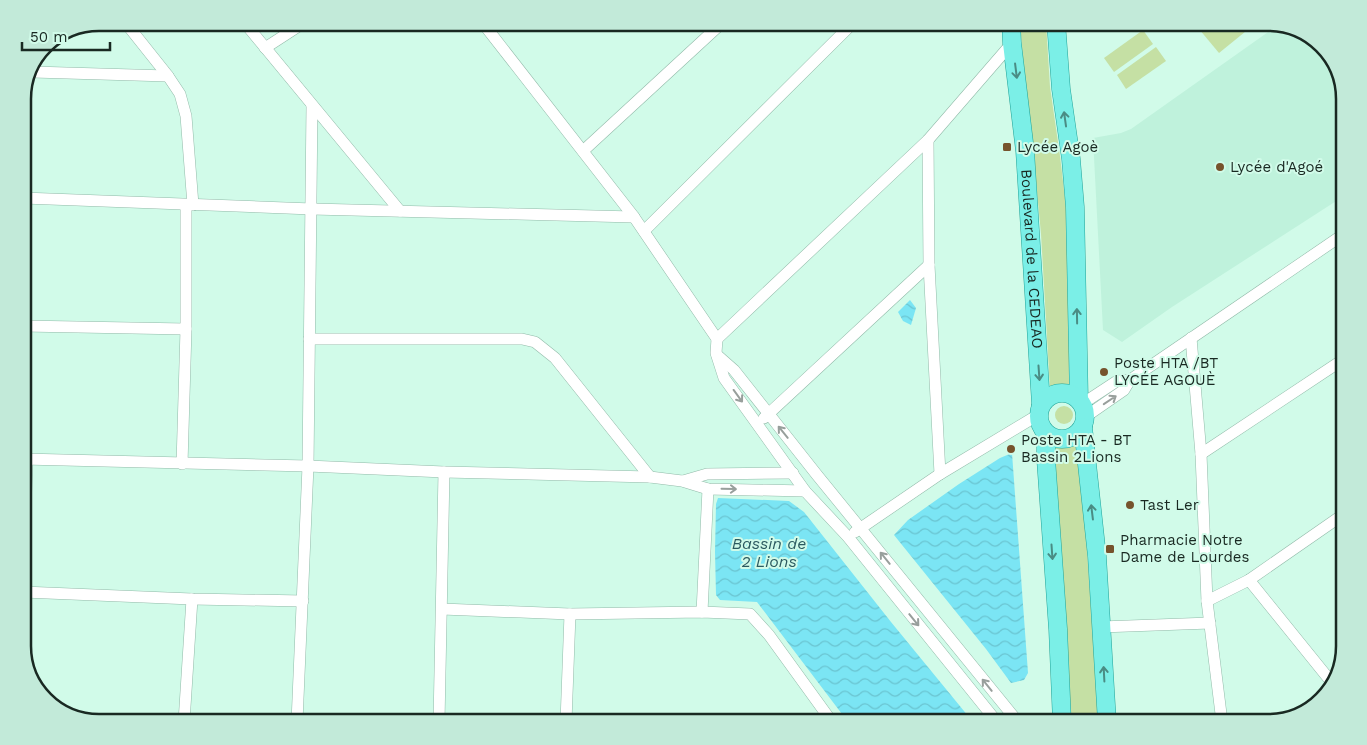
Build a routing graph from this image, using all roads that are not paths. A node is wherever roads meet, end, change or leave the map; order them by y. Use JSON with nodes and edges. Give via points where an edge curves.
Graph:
{"nodes":[{"id":1,"x":132,"y":31,"type":"edge"},
{"id":2,"x":251,"y":31,"type":"edge"},
{"id":3,"x":291,"y":31,"type":"edge"},
{"id":4,"x":489,"y":31,"type":"edge"},
{"id":5,"x":712,"y":31,"type":"edge"},
{"id":6,"x":845,"y":31,"type":"edge"},
{"id":7,"x":1011,"y":31,"type":"edge"},
{"id":8,"x":1057,"y":31,"type":"edge"},
{"id":9,"x":1012,"y":43,"type":"junction"},
{"id":10,"x":265,"y":48,"type":"junction"},
{"id":11,"x":37,"y":72,"type":"edge"},
{"id":12,"x":168,"y":76,"type":"junction"},
{"id":13,"x":312,"y":106,"type":"junction"},
{"id":14,"x":928,"y":140,"type":"junction"},
{"id":15,"x":583,"y":151,"type":"junction"},
{"id":16,"x":31,"y":198,"type":"edge"},
{"id":17,"x":190,"y":205,"type":"junction"},
{"id":18,"x":312,"y":209,"type":"junction"},
{"id":19,"x":400,"y":211,"type":"junction"},
{"id":20,"x":634,"y":217,"type":"junction"},
{"id":21,"x":644,"y":231,"type":"junction"},
{"id":22,"x":1336,"y":239,"type":"edge"},
{"id":23,"x":929,"y":266,"type":"junction"},
{"id":24,"x":31,"y":326,"type":"edge"},
{"id":25,"x":186,"y":329,"type":"junction"},
{"id":26,"x":1191,"y":338,"type":"junction"},
{"id":27,"x":309,"y":339,"type":"junction"},
{"id":28,"x":717,"y":339,"type":"junction"},
{"id":29,"x":716,"y":354,"type":"junction"},
{"id":30,"x":1336,"y":364,"type":"edge"},
{"id":31,"x":1040,"y":409,"type":"junction"},
{"id":32,"x":1082,"y":412,"type":"junction"},
{"id":33,"x":768,"y":414,"type":"junction"},
{"id":34,"x":757,"y":424,"type":"junction"},
{"id":35,"x":1046,"y":434,"type":"junction"},
{"id":36,"x":1201,"y":454,"type":"junction"},
{"id":37,"x":31,"y":459,"type":"edge"},
{"id":38,"x":182,"y":464,"type":"junction"},
{"id":39,"x":308,"y":466,"type":"junction"},
{"id":40,"x":444,"y":472,"type":"junction"},
{"id":41,"x":793,"y":474,"type":"junction"},
{"id":42,"x":940,"y":474,"type":"junction"},
{"id":43,"x":650,"y":477,"type":"junction"},
{"id":44,"x":682,"y":481,"type":"junction"},
{"id":45,"x":708,"y":489,"type":"junction"},
{"id":46,"x":805,"y":491,"type":"junction"},
{"id":47,"x":1336,"y":520,"type":"edge"},
{"id":48,"x":860,"y":527,"type":"junction"},
{"id":49,"x":848,"y":538,"type":"junction"},
{"id":50,"x":1249,"y":580,"type":"junction"},
{"id":51,"x":31,"y":592,"type":"edge"},
{"id":52,"x":192,"y":599,"type":"junction"},
{"id":53,"x":303,"y":601,"type":"junction"},
{"id":54,"x":1207,"y":601,"type":"junction"},
{"id":55,"x":442,"y":609,"type":"junction"},
{"id":56,"x":702,"y":612,"type":"junction"},
{"id":57,"x":570,"y":614,"type":"junction"},
{"id":58,"x":1210,"y":623,"type":"junction"},
{"id":59,"x":1101,"y":627,"type":"junction"},
{"id":60,"x":1328,"y":678,"type":"edge"},
{"id":61,"x":185,"y":714,"type":"edge"},
{"id":62,"x":297,"y":714,"type":"edge"},
{"id":63,"x":439,"y":714,"type":"edge"},
{"id":64,"x":566,"y":714,"type":"edge"},
{"id":65,"x":826,"y":714,"type":"edge"},
{"id":66,"x":991,"y":714,"type":"edge"},
{"id":67,"x":1012,"y":714,"type":"edge"},
{"id":68,"x":1062,"y":714,"type":"edge"},
{"id":69,"x":1106,"y":714,"type":"edge"},
{"id":70,"x":1221,"y":714,"type":"edge"}],
"edges":[{"from":1,"to":12,"type":"street"},
{"from":2,"to":10,"type":"street"},
{"from":3,"to":10,"type":"street"},
{"from":4,"to":15,"type":"street"},
{"from":5,"to":15,"type":"street"},
{"from":6,"to":21,"type":"street"},
{"from":7,"to":9,"type":"main road","name":"Boulevard de la CEDEAO"},
{"from":32,"to":8,"type":"main road","one_way":true,"via":[[1075,207]]},
{"from":9,"to":14,"type":"street"},
{"from":9,"to":31,"type":"main road","name":"Boulevard de la CEDEAO","one_way":true,"via":[[1025,151]]},
{"from":10,"to":13,"type":"street"},
{"from":11,"to":12,"type":"street"},
{"from":12,"to":17,"type":"street","via":[[180,94],[186,116]]},
{"from":13,"to":18,"type":"street"},
{"from":13,"to":19,"type":"street"},
{"from":14,"to":23,"type":"street"},
{"from":14,"to":28,"type":"street"},
{"from":15,"to":20,"type":"street"},
{"from":16,"to":17,"type":"street"},
{"from":17,"to":18,"type":"street"},
{"from":17,"to":25,"type":"street"},
{"from":18,"to":19,"type":"street"},
{"from":18,"to":27,"type":"street"},
{"from":19,"to":20,"type":"street"},
{"from":20,"to":21,"type":"street"},
{"from":21,"to":28,"type":"street"},
{"from":22,"to":26,"type":"street"},
{"from":23,"to":33,"type":"street"},
{"from":23,"to":42,"type":"street"},
{"from":24,"to":25,"type":"street"},
{"from":25,"to":38,"type":"street"},
{"from":26,"to":32,"type":"street","via":[[1130,380],[1124,390]]},
{"from":26,"to":36,"type":"street"},
{"from":27,"to":39,"type":"street"},
{"from":27,"to":43,"type":"street","via":[[522,339],[535,342],[555,358]]},
{"from":28,"to":29,"type":"street"},
{"from":29,"to":33,"type":"street","via":[[734,370]]},
{"from":29,"to":34,"type":"street","one_way":true,"via":[[724,378]]},
{"from":30,"to":36,"type":"street"},
{"from":31,"to":32,"type":"main road","via":[[1049,396],[1059,392],[1070,394]]},
{"from":31,"to":35,"type":"main road","via":[[1040,425]]},
{"from":31,"to":42,"type":"street"},
{"from":32,"to":35,"type":"main road","via":[[1076,435],[1055,439]]},
{"from":59,"to":32,"type":"main road","one_way":true},
{"from":33,"to":34,"type":"street"},
{"from":48,"to":33,"type":"street","one_way":true},
{"from":34,"to":41,"type":"street"},
{"from":35,"to":68,"type":"main road","one_way":true},
{"from":36,"to":54,"type":"street"},
{"from":37,"to":38,"type":"street"},
{"from":38,"to":39,"type":"street"},
{"from":39,"to":40,"type":"street"},
{"from":39,"to":53,"type":"street"},
{"from":40,"to":43,"type":"street"},
{"from":40,"to":55,"type":"street"},
{"from":41,"to":44,"type":"street","via":[[707,474]]},
{"from":41,"to":46,"type":"street"},
{"from":42,"to":48,"type":"street"},
{"from":43,"to":44,"type":"street"},
{"from":44,"to":45,"type":"street"},
{"from":45,"to":46,"type":"street","one_way":true},
{"from":45,"to":56,"type":"street"},
{"from":46,"to":49,"type":"street"},
{"from":47,"to":50,"type":"street"},
{"from":48,"to":49,"type":"street"},
{"from":67,"to":48,"type":"street","one_way":true},
{"from":49,"to":66,"type":"street","one_way":true},
{"from":50,"to":54,"type":"street"},
{"from":50,"to":60,"type":"street"},
{"from":51,"to":52,"type":"street"},
{"from":52,"to":53,"type":"street"},
{"from":52,"to":61,"type":"street"},
{"from":53,"to":62,"type":"street"},
{"from":54,"to":58,"type":"street"},
{"from":55,"to":57,"type":"street"},
{"from":55,"to":63,"type":"street"},
{"from":56,"to":57,"type":"street"},
{"from":56,"to":65,"type":"street","via":[[750,614]]},
{"from":57,"to":64,"type":"street"},
{"from":58,"to":59,"type":"street"},
{"from":58,"to":70,"type":"street"},
{"from":69,"to":59,"type":"main road","one_way":true}]}
